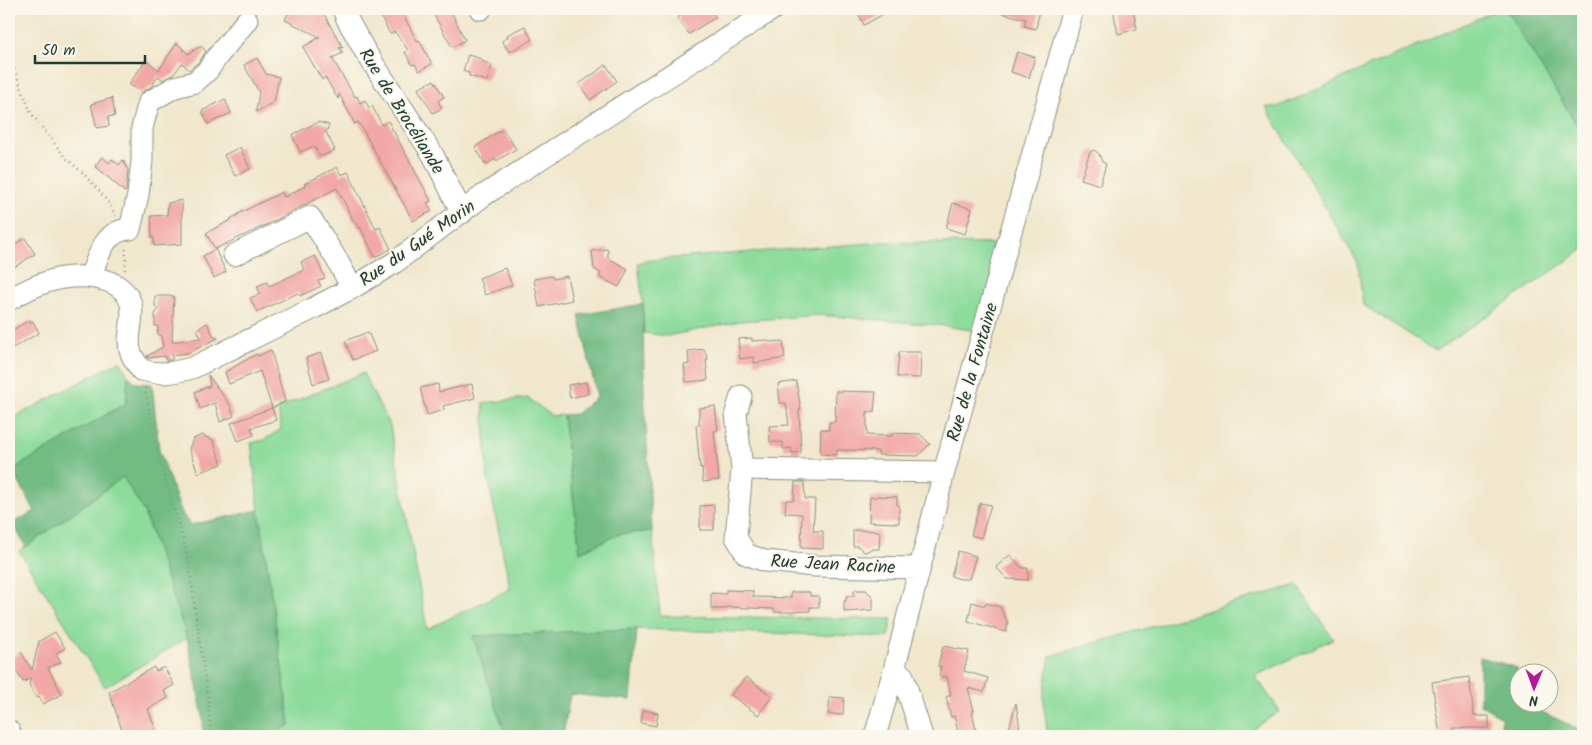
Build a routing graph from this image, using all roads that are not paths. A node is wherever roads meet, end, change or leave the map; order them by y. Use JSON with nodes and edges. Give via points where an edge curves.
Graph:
{"nodes":[{"id":1,"x":343,"y":9,"type":"edge"},
{"id":2,"x":773,"y":9,"type":"edge"},
{"id":3,"x":1073,"y":9,"type":"edge"},
{"id":4,"x":248,"y":20,"type":"dead end"},
{"id":5,"x":462,"y":213,"type":"junction"},
{"id":6,"x":234,"y":255,"type":"dead end"},
{"id":7,"x":90,"y":277,"type":"junction"},
{"id":8,"x":352,"y":288,"type":"junction"},
{"id":9,"x":9,"y":300,"type":"edge"},
{"id":10,"x":741,"y":396,"type":"dead end"},
{"id":11,"x":742,"y":469,"type":"junction"},
{"id":12,"x":944,"y":472,"type":"junction"},
{"id":13,"x":920,"y":568,"type":"junction"},
{"id":14,"x":894,"y":670,"type":"junction"},
{"id":15,"x":9,"y":731,"type":"edge"},
{"id":16,"x":12,"y":736,"type":"edge"},
{"id":17,"x":875,"y":736,"type":"edge"},
{"id":18,"x":922,"y":736,"type":"edge"}],
"edges":[{"from":1,"to":5,"type":"street","name":"Rue de Brocéliande","via":[[365,51],[433,155]]},
{"from":2,"to":5,"type":"street","name":"Rue du Gué Morin","via":[[484,195]]},
{"from":3,"to":12,"type":"street","name":"Rue de la Fontaine"},
{"from":4,"to":7,"type":"street","via":[[195,82],[175,87],[150,102],[142,128],[138,196],[130,229],[122,229],[106,241]]},
{"from":5,"to":8,"type":"street","name":"Rue du Gué Morin","via":[[394,263]]},
{"from":6,"to":8,"type":"street","via":[[310,217]]},
{"from":7,"to":8,"type":"street","name":"Rue du Gué Morin","via":[[108,281],[122,289],[130,303],[132,316],[131,353],[141,370],[154,374],[192,368]]},
{"from":7,"to":9,"type":"street","via":[[52,280]]},
{"from":10,"to":11,"type":"street","name":"Rue Jean Racine","via":[[736,413]]},
{"from":11,"to":12,"type":"street"},
{"from":11,"to":13,"type":"street","name":"Rue Jean Racine","via":[[736,537],[746,554],[764,561],[814,566]]},
{"from":12,"to":13,"type":"street","name":"Rue de la Fontaine"},
{"from":13,"to":14,"type":"street","name":"Rue de la Fontaine"},
{"from":14,"to":17,"type":"street","name":"Rue de la Fontaine"},
{"from":14,"to":18,"type":"street","via":[[903,676]]},
{"from":15,"to":16,"type":"street"}]}
